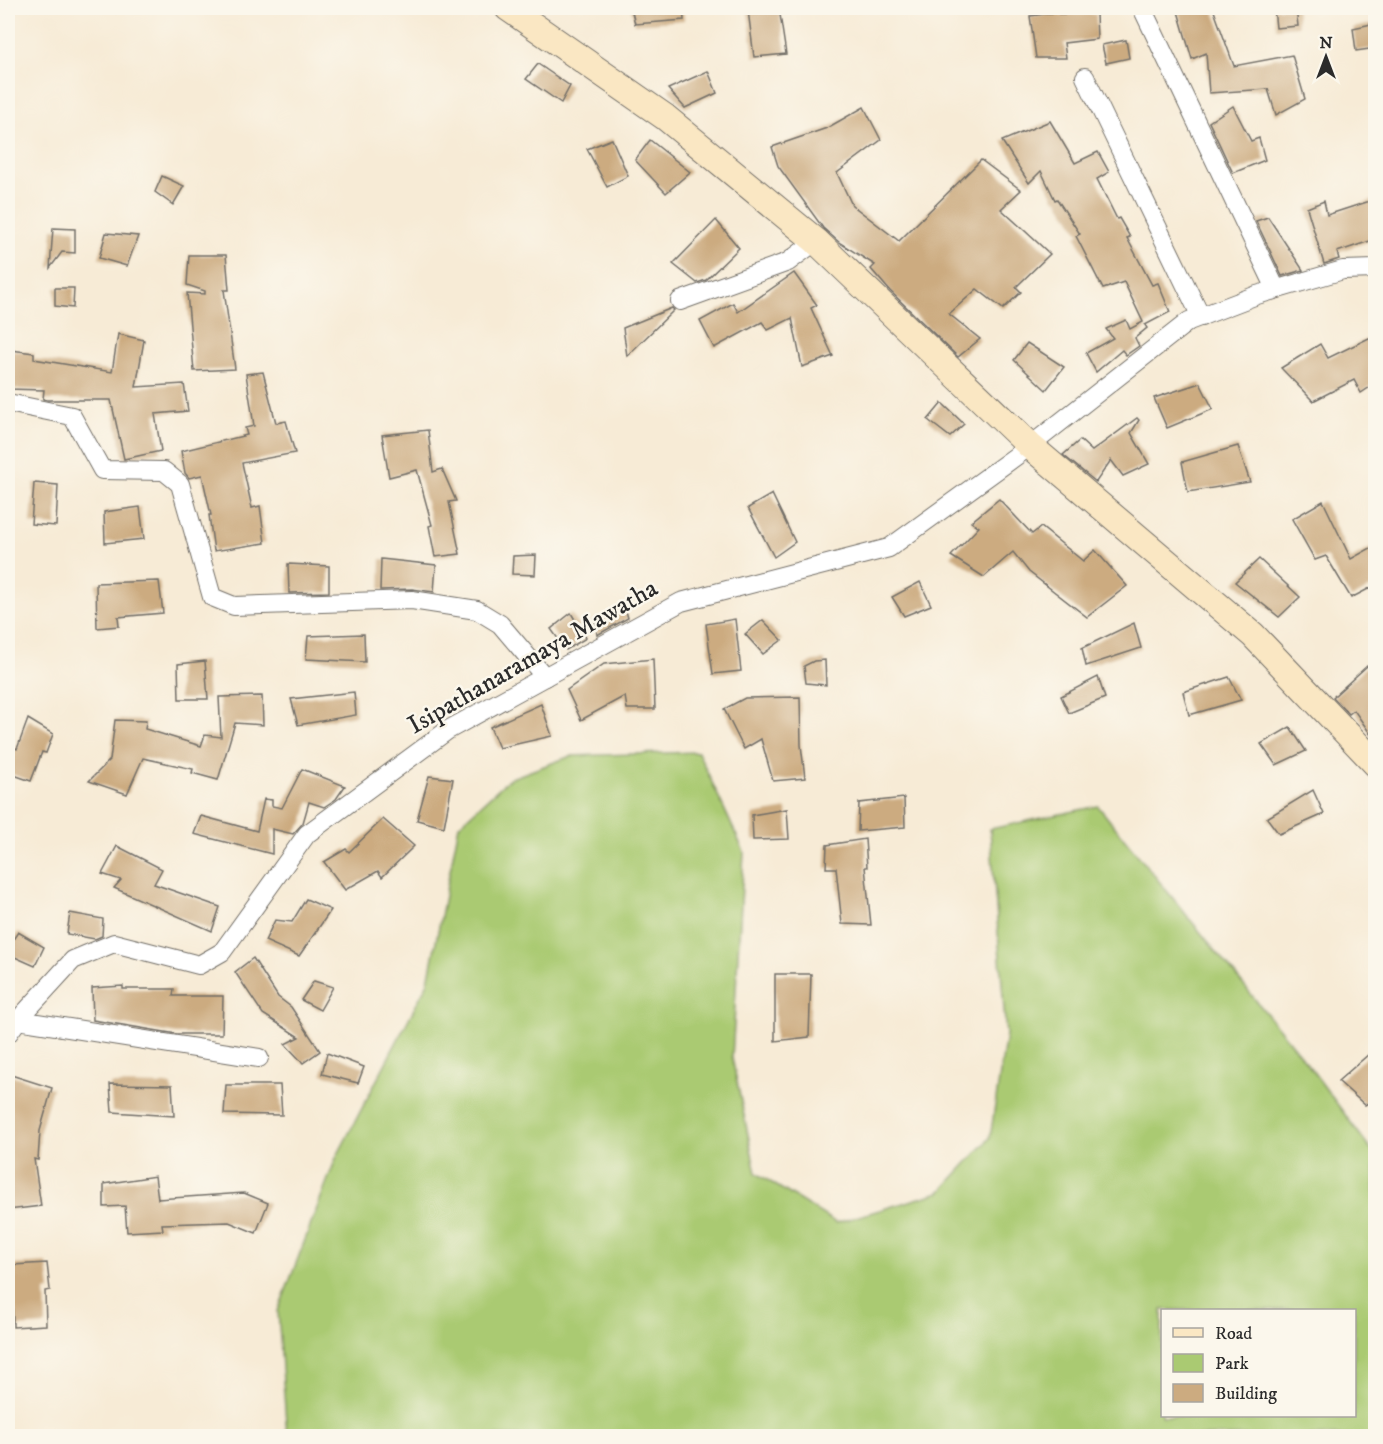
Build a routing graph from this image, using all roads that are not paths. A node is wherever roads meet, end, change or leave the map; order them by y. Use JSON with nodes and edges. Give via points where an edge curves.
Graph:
{"nodes":[{"id":1,"x":508,"y":8,"type":"edge"},
{"id":2,"x":1142,"y":8,"type":"edge"},
{"id":3,"x":1085,"y":77,"type":"dead end"},
{"id":4,"x":816,"y":241,"type":"junction"},
{"id":5,"x":1376,"y":269,"type":"edge"},
{"id":6,"x":1276,"y":289,"type":"junction"},
{"id":7,"x":680,"y":301,"type":"dead end"},
{"id":8,"x":1201,"y":317,"type":"junction"},
{"id":9,"x":8,"y":403,"type":"edge"},
{"id":10,"x":1030,"y":446,"type":"junction"},
{"id":11,"x":545,"y":677,"type":"junction"},
{"id":12,"x":1376,"y":764,"type":"edge"},
{"id":13,"x":13,"y":1028,"type":"edge"},
{"id":14,"x":259,"y":1058,"type":"dead end"}],
"edges":[{"from":1,"to":4,"type":"street","via":[[665,117]]},
{"from":2,"to":6,"type":"street"},
{"from":3,"to":8,"type":"street"},
{"from":4,"to":7,"type":"street","via":[[788,262]]},
{"from":4,"to":10,"type":"street"},
{"from":5,"to":6,"type":"street","name":"Isipathanaramaya Mawatha","via":[[1343,270]]},
{"from":6,"to":8,"type":"street","name":"Isipathanaramaya Mawatha"},
{"from":8,"to":10,"type":"street","name":"Isipathanaramaya Mawatha","via":[[1189,321]]},
{"from":9,"to":11,"type":"street","via":[[72,416],[102,470],[164,471],[180,484],[212,597],[234,606],[412,600],[477,610],[500,624]]},
{"from":10,"to":11,"type":"street","name":"Isipathanaramaya Mawatha","via":[[889,548],[681,602]]},
{"from":10,"to":12,"type":"street","via":[[1252,635]]},
{"from":11,"to":13,"type":"street","name":"Isipathanaramaya Mawatha","via":[[448,730],[307,834],[222,952],[199,965],[114,943],[73,960]]},
{"from":13,"to":14,"type":"street"}]}
